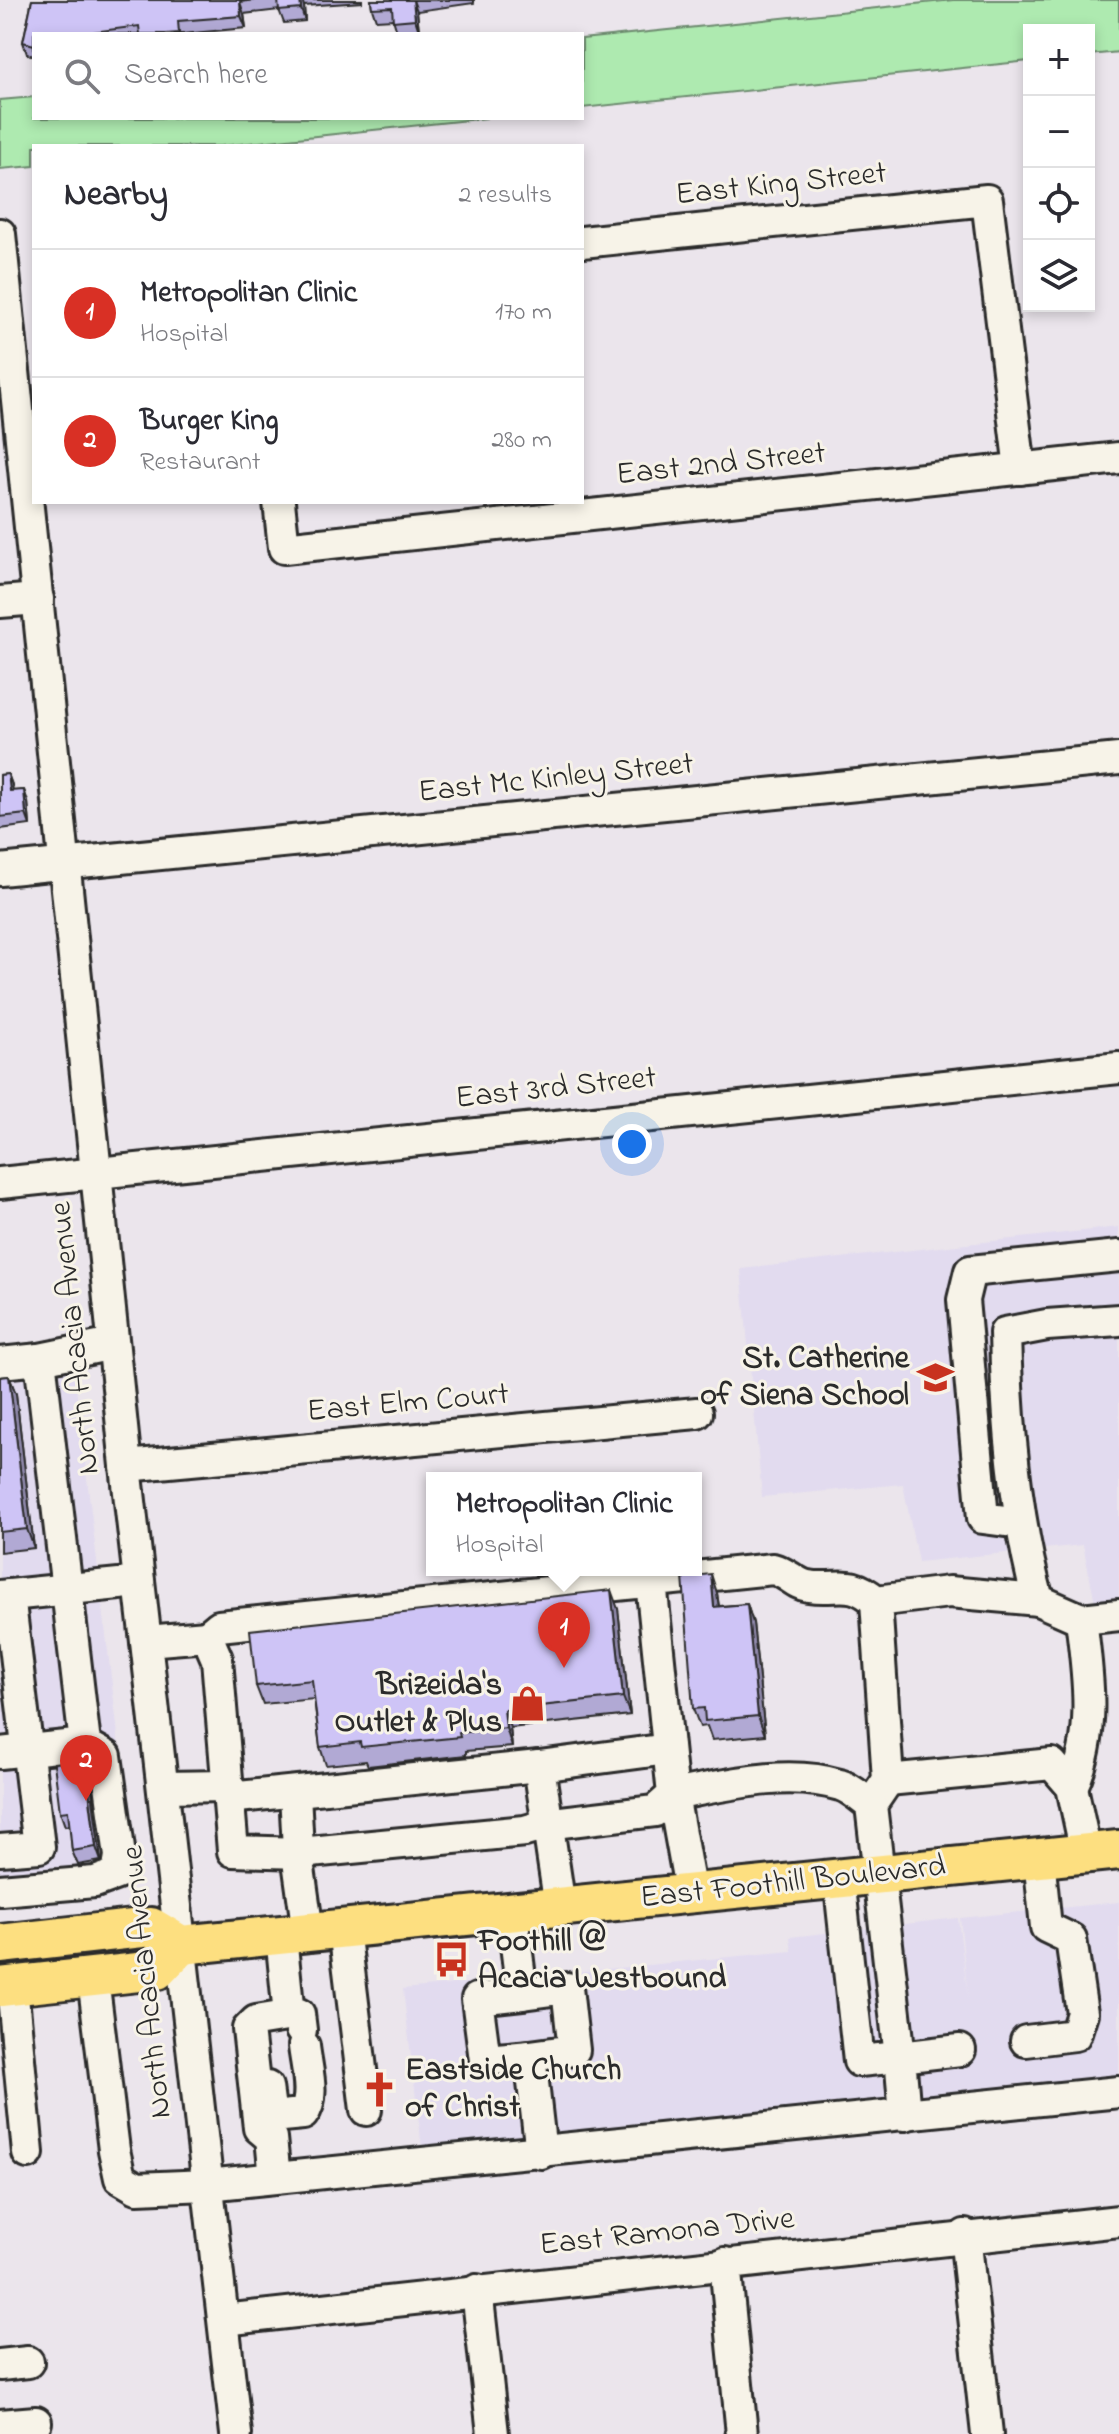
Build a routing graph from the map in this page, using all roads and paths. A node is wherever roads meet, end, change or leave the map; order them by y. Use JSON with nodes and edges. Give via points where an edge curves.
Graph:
{"nodes":[{"id":1,"x":0,"y":234,"type":"edge"},
{"id":2,"x":584,"y":242,"type":"edge"},
{"id":3,"x":21,"y":307,"type":"edge"},
{"id":4,"x":1119,"y":458,"type":"edge"},
{"id":5,"x":1020,"y":469,"type":"junction"},
{"id":6,"x":32,"y":496,"type":"edge"},
{"id":7,"x":32,"y":504,"type":"edge"},
{"id":8,"x":279,"y":504,"type":"edge"},
{"id":9,"x":38,"y":599,"type":"junction"},
{"id":10,"x":0,"y":602,"type":"edge"},
{"id":11,"x":1119,"y":759,"type":"edge"},
{"id":12,"x":62,"y":864,"type":"junction"},
{"id":13,"x":0,"y":870,"type":"edge"},
{"id":14,"x":1119,"y":1068,"type":"edge"},
{"id":15,"x":95,"y":1172,"type":"junction"},
{"id":16,"x":0,"y":1183,"type":"edge"},
{"id":17,"x":1119,"y":1256,"type":"edge"},
{"id":18,"x":1119,"y":1320,"type":"edge"},
{"id":19,"x":113,"y":1344,"type":"junction"},
{"id":20,"x":40,"y":1359,"type":"junction"},
{"id":21,"x":0,"y":1363,"type":"edge"},
{"id":22,"x":697,"y":1413,"type":"dead end"},
{"id":23,"x":126,"y":1466,"type":"junction"},
{"id":24,"x":1021,"y":1523,"type":"junction"},
{"id":25,"x":139,"y":1582,"type":"junction"},
{"id":26,"x":651,"y":1582,"type":"junction"},
{"id":27,"x":69,"y":1589,"type":"junction"},
{"id":28,"x":5,"y":1596,"type":"edge"},
{"id":29,"x":1038,"y":1600,"type":"junction"},
{"id":30,"x":876,"y":1601,"type":"junction"},
{"id":31,"x":1119,"y":1615,"type":"edge"},
{"id":32,"x":1081,"y":1619,"type":"junction"},
{"id":33,"x":207,"y":1636,"type":"junction"},
{"id":34,"x":146,"y":1641,"type":"junction"},
{"id":35,"x":85,"y":1744,"type":"junction"},
{"id":36,"x":668,"y":1749,"type":"junction"},
{"id":37,"x":14,"y":1752,"type":"edge"},
{"id":38,"x":539,"y":1766,"type":"junction"},
{"id":39,"x":888,"y":1780,"type":"junction"},
{"id":40,"x":163,"y":1787,"type":"junction"},
{"id":41,"x":1072,"y":1787,"type":"junction"},
{"id":42,"x":229,"y":1792,"type":"junction"},
{"id":43,"x":295,"y":1793,"type":"junction"},
{"id":44,"x":673,"y":1795,"type":"junction"},
{"id":45,"x":871,"y":1805,"type":"junction"},
{"id":46,"x":546,"y":1824,"type":"junction"},
{"id":47,"x":0,"y":1850,"type":"edge"},
{"id":48,"x":1102,"y":1852,"type":"edge"},
{"id":49,"x":300,"y":1853,"type":"junction"},
{"id":50,"x":1039,"y":1858,"type":"junction"},
{"id":51,"x":877,"y":1875,"type":"junction"},
{"id":52,"x":839,"y":1878,"type":"junction"},
{"id":53,"x":0,"y":1890,"type":"edge"},
{"id":54,"x":691,"y":1894,"type":"junction"},
{"id":55,"x":560,"y":1907,"type":"junction"},
{"id":56,"x":512,"y":1912,"type":"junction"},
{"id":57,"x":311,"y":1932,"type":"junction"},
{"id":58,"x":0,"y":1944,"type":"edge"},
{"id":59,"x":181,"y":1945,"type":"junction"},
{"id":60,"x":93,"y":1978,"type":"junction"},
{"id":61,"x":6,"y":1987,"type":"edge"},
{"id":62,"x":522,"y":1994,"type":"junction"},
{"id":63,"x":298,"y":2031,"type":"junction"},
{"id":64,"x":1026,"y":2041,"type":"dead end"},
{"id":65,"x":248,"y":2043,"type":"junction"},
{"id":66,"x":960,"y":2050,"type":"dead end"},
{"id":67,"x":530,"y":2056,"type":"junction"},
{"id":68,"x":900,"y":2057,"type":"junction"},
{"id":69,"x":1119,"y":2092,"type":"edge"},
{"id":70,"x":366,"y":2110,"type":"dead end"},
{"id":71,"x":905,"y":2115,"type":"junction"},
{"id":72,"x":28,"y":2153,"type":"dead end"},
{"id":73,"x":541,"y":2153,"type":"junction"},
{"id":74,"x":275,"y":2178,"type":"junction"},
{"id":75,"x":207,"y":2185,"type":"junction"},
{"id":76,"x":1119,"y":2221,"type":"edge"},
{"id":77,"x":965,"y":2235,"type":"junction"},
{"id":78,"x":725,"y":2263,"type":"junction"},
{"id":79,"x":477,"y":2290,"type":"junction"},
{"id":80,"x":224,"y":2320,"type":"junction"},
{"id":81,"x":36,"y":2422,"type":"dead end"},
{"id":82,"x":0,"y":2425,"type":"edge"},
{"id":83,"x":236,"y":2434,"type":"edge"},
{"id":84,"x":493,"y":2434,"type":"edge"},
{"id":85,"x":742,"y":2434,"type":"edge"},
{"id":86,"x":987,"y":2434,"type":"edge"}],
"edges":[{"from":1,"to":3,"type":"street","name":"North Acacia Avenue"},
{"from":2,"to":5,"type":"street","name":"East King Street","via":[[987,200]]},
{"from":3,"to":6,"type":"street","name":"North Acacia Avenue"},
{"from":4,"to":5,"type":"street","name":"East 2nd Street"},
{"from":5,"to":8,"type":"street","name":"East 2nd Street","via":[[284,548]]},
{"from":7,"to":9,"type":"street","name":"North Acacia Avenue"},
{"from":9,"to":10,"type":"street"},
{"from":9,"to":12,"type":"street","name":"North Acacia Avenue"},
{"from":11,"to":12,"type":"street","name":"East Mc Kinley Street"},
{"from":12,"to":13,"type":"street","name":"East Mc Kinley Street"},
{"from":12,"to":15,"type":"street","name":"North Acacia Avenue"},
{"from":14,"to":15,"type":"street","name":"East 3rd Street"},
{"from":15,"to":16,"type":"street","name":"East 3rd Street"},
{"from":15,"to":19,"type":"street","name":"North Acacia Avenue"},
{"from":17,"to":24,"type":"street","via":[[970,1271],[963,1300],[983,1518]]},
{"from":18,"to":24,"type":"street","via":[[1005,1333],[1006,1395]]},
{"from":19,"to":20,"type":"street"},
{"from":19,"to":23,"type":"street","name":"North Acacia Avenue"},
{"from":20,"to":21,"type":"street"},
{"from":20,"to":27,"type":"street"},
{"from":22,"to":23,"type":"street","name":"East Elm Court"},
{"from":23,"to":25,"type":"street","name":"North Acacia Avenue"},
{"from":24,"to":29,"type":"street"},
{"from":25,"to":27,"type":"street"},
{"from":25,"to":34,"type":"street","name":"North Acacia Avenue"},
{"from":26,"to":30,"type":"street","via":[[773,1569],[806,1587],[861,1588]]},
{"from":26,"to":33,"type":"street","via":[[219,1626]]},
{"from":26,"to":36,"type":"street"},
{"from":27,"to":28,"type":"street"},
{"from":27,"to":35,"type":"street"},
{"from":28,"to":37,"type":"street"},
{"from":29,"to":30,"type":"street","via":[[949,1592]]},
{"from":29,"to":32,"type":"street"},
{"from":30,"to":39,"type":"street"},
{"from":31,"to":32,"type":"street"},
{"from":32,"to":41,"type":"street","via":[[1090,1695],[1083,1764]]},
{"from":33,"to":34,"type":"street"},
{"from":33,"to":42,"type":"street","via":[[217,1659]]},
{"from":34,"to":40,"type":"street","name":"North Acacia Avenue"},
{"from":35,"to":37,"type":"street"},
{"from":35,"to":53,"type":"street","via":[[106,1756],[120,1856],[117,1874],[95,1882]]},
{"from":36,"to":38,"type":"street"},
{"from":36,"to":44,"type":"street"},
{"from":37,"to":47,"type":"street","via":[[39,1847]]},
{"from":38,"to":43,"type":"street"},
{"from":38,"to":46,"type":"street"},
{"from":39,"to":41,"type":"street","via":[[1052,1764]]},
{"from":39,"to":45,"type":"street"},
{"from":40,"to":42,"type":"street"},
{"from":40,"to":59,"type":"street","name":"North Acacia Avenue"},
{"from":41,"to":48,"type":"street"},
{"from":42,"to":43,"type":"street"},
{"from":42,"to":49,"type":"street","via":[[233,1851]]},
{"from":43,"to":49,"type":"street"},
{"from":44,"to":45,"type":"street","via":[[805,1778],[843,1786]]},
{"from":44,"to":46,"type":"street","via":[[655,1811]]},
{"from":44,"to":54,"type":"street"},
{"from":45,"to":51,"type":"street"},
{"from":46,"to":49,"type":"street","via":[[525,1831]]},
{"from":46,"to":55,"type":"street"},
{"from":48,"to":50,"type":"main road","name":"East Foothill Boulevard"},
{"from":49,"to":57,"type":"street"},
{"from":50,"to":51,"type":"main road","name":"East Foothill Boulevard"},
{"from":50,"to":64,"type":"street","via":[[1046,1927],[1071,1939],[1082,2013],[1075,2035]]},
{"from":51,"to":52,"type":"main road","name":"East Foothill Boulevard"},
{"from":51,"to":68,"type":"street"},
{"from":52,"to":54,"type":"main road","name":"East Foothill Boulevard"},
{"from":52,"to":68,"type":"street","via":[[859,2061]]},
{"from":54,"to":55,"type":"main road","name":"East Foothill Boulevard"},
{"from":55,"to":56,"type":"main road","name":"East Foothill Boulevard"},
{"from":56,"to":57,"type":"main road","name":"East Foothill Boulevard"},
{"from":56,"to":62,"type":"street"},
{"from":57,"to":59,"type":"main road","name":"East Foothill Boulevard"},
{"from":57,"to":63,"type":"street"},
{"from":57,"to":70,"type":"street"},
{"from":58,"to":59,"type":"main road","via":[[151,1927]]},
{"from":59,"to":60,"type":"main road","via":[[157,1970]]},
{"from":59,"to":75,"type":"street","name":"North Acacia Avenue"},
{"from":60,"to":61,"type":"main road"},
{"from":60,"to":75,"type":"street","via":[[120,2178],[137,2188]]},
{"from":61,"to":72,"type":"street"},
{"from":62,"to":67,"type":"street","via":[[477,1999],[485,2060]]},
{"from":62,"to":67,"type":"street","via":[[567,1988],[574,2050]]},
{"from":63,"to":65,"type":"street","via":[[256,2021],[248,2029]]},
{"from":63,"to":65,"type":"street","via":[[309,2107],[303,2114],[271,2117],[261,2045]]},
{"from":65,"to":74,"type":"street","via":[[259,2128],[271,2138]]},
{"from":66,"to":68,"type":"street"},
{"from":67,"to":73,"type":"street"},
{"from":68,"to":71,"type":"street"},
{"from":69,"to":71,"type":"street"},
{"from":71,"to":73,"type":"street"},
{"from":73,"to":74,"type":"street"},
{"from":74,"to":75,"type":"street"},
{"from":75,"to":80,"type":"street","name":"North Acacia Avenue"},
{"from":76,"to":77,"type":"street","name":"East Ramona Drive"},
{"from":77,"to":78,"type":"street","name":"East Ramona Drive"},
{"from":77,"to":86,"type":"street"},
{"from":78,"to":79,"type":"street","name":"East Ramona Drive"},
{"from":78,"to":85,"type":"street"},
{"from":79,"to":80,"type":"street","name":"East Ramona Drive"},
{"from":79,"to":84,"type":"street"},
{"from":80,"to":83,"type":"street","name":"North Acacia Avenue"},
{"from":81,"to":82,"type":"street"}]}
